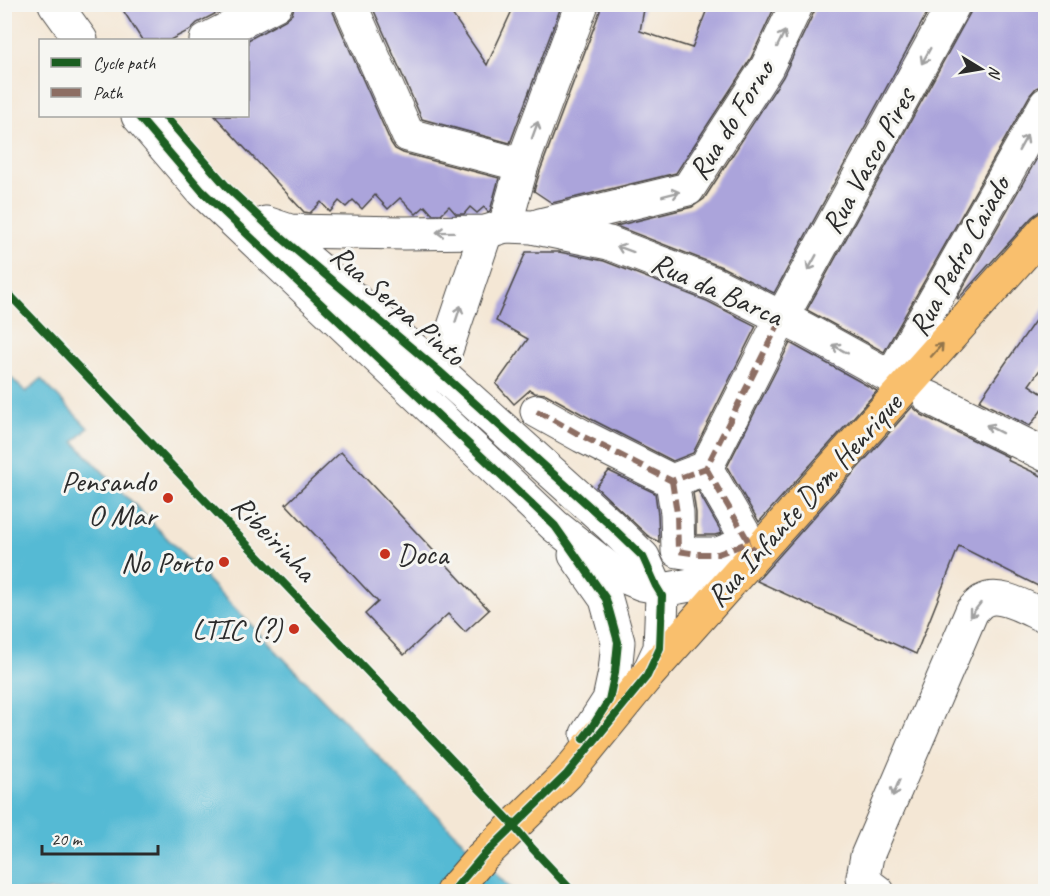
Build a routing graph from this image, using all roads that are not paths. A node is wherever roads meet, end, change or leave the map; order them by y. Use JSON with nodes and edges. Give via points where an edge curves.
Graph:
{"nodes":[{"id":1,"x":55,"y":4,"type":"edge"},
{"id":2,"x":79,"y":4,"type":"edge"},
{"id":3,"x":276,"y":4,"type":"edge"},
{"id":4,"x":350,"y":4,"type":"edge"},
{"id":5,"x":582,"y":4,"type":"edge"},
{"id":6,"x":797,"y":4,"type":"edge"},
{"id":7,"x":954,"y":4,"type":"edge"},
{"id":8,"x":80,"y":39,"type":"edge"},
{"id":9,"x":103,"y":39,"type":"edge"},
{"id":10,"x":208,"y":39,"type":"edge"},
{"id":11,"x":1046,"y":104,"type":"edge"},
{"id":12,"x":139,"y":117,"type":"edge"},
{"id":13,"x":166,"y":117,"type":"edge"},
{"id":14,"x":522,"y":165,"type":"junction"},
{"id":15,"x":266,"y":223,"type":"junction"},
{"id":16,"x":508,"y":228,"type":"junction"},
{"id":17,"x":1046,"y":229,"type":"edge"},
{"id":18,"x":404,"y":233,"type":"junction"},
{"id":19,"x":335,"y":282,"type":"junction"},
{"id":20,"x":782,"y":317,"type":"junction"},
{"id":21,"x":350,"y":330,"type":"junction"},
{"id":22,"x":383,"y":362,"type":"junction"},
{"id":23,"x":440,"y":371,"type":"junction"},
{"id":24,"x":891,"y":377,"type":"joint"},
{"id":25,"x":930,"y":398,"type":"dead end"},
{"id":26,"x":537,"y":411,"type":"dead end"},
{"id":27,"x":1046,"y":455,"type":"edge"},
{"id":28,"x":706,"y":468,"type":"junction"},
{"id":29,"x":672,"y":480,"type":"junction"},
{"id":30,"x":555,"y":526,"type":"junction"},
{"id":31,"x":759,"y":542,"type":"junction"},
{"id":32,"x":656,"y":586,"type":"junction"},
{"id":33,"x":1046,"y":617,"type":"edge"},
{"id":34,"x":647,"y":676,"type":"junction"},
{"id":35,"x":564,"y":771,"type":"junction"},
{"id":36,"x":452,"y":891,"type":"edge"},
{"id":37,"x":878,"y":891,"type":"edge"}],
"edges":[{"from":1,"to":8,"type":"street"},
{"from":2,"to":9,"type":"street"},
{"from":3,"to":10,"type":"street"},
{"from":4,"to":14,"type":"street","via":[[408,135]]},
{"from":14,"to":5,"type":"street","one_way":true},
{"from":16,"to":6,"type":"street","name":"Rua do Forno","one_way":true,"via":[[688,189],[767,67]]},
{"from":7,"to":20,"type":"street","name":"Rua Vasco Pires","one_way":true},
{"from":24,"to":11,"type":"street","name":"Rua Pedro Caiado","one_way":true},
{"from":12,"to":21,"type":"street","name":"Rua Serpa Pinto","via":[[202,191]]},
{"from":13,"to":15,"type":"street","name":"Rua Serpa Pinto","via":[[228,188]]},
{"from":14,"to":16,"type":"street"},
{"from":15,"to":18,"type":"street","via":[[290,231]]},
{"from":15,"to":19,"type":"street","name":"Rua Serpa Pinto"},
{"from":16,"to":18,"type":"street","one_way":true},
{"from":20,"to":16,"type":"street","name":"Rua da Barca","one_way":true,"via":[[715,284],[609,243]]},
{"from":23,"to":16,"type":"street","one_way":true},
{"from":31,"to":17,"type":"main road","name":"Rua Infante Dom Henrique","one_way":true},
{"from":18,"to":19,"type":"street","via":[[348,246],[335,273]]},
{"from":19,"to":21,"type":"street","via":[[334,299]]},
{"from":19,"to":23,"type":"street","name":"Rua Serpa Pinto"},
{"from":24,"to":20,"type":"street","name":"Rua da Barca","one_way":true},
{"from":20,"to":28,"type":"street","name":"Rua Vasco Pires"},
{"from":21,"to":22,"type":"street","name":"Rua Serpa Pinto"},
{"from":22,"to":23,"type":"street","via":[[412,376],[427,377]]},
{"from":22,"to":30,"type":"street","name":"Rua Serpa Pinto"},
{"from":23,"to":32,"type":"street","name":"Rua Serpa Pinto","via":[[643,557]]},
{"from":27,"to":25,"type":"street","one_way":true},
{"from":26,"to":29,"type":"street"},
{"from":28,"to":29,"type":"street"},
{"from":28,"to":31,"type":"street"},
{"from":29,"to":31,"type":"street","via":[[678,551],[718,554]]},
{"from":30,"to":32,"type":"street","via":[[613,572]]},
{"from":30,"to":35,"type":"street","via":[[606,599],[618,642],[609,700]]},
{"from":31,"to":32,"type":"street","via":[[732,571],[707,582],[668,589]]},
{"from":31,"to":34,"type":"main road","name":"Rua Infante Dom Henrique"},
{"from":32,"to":34,"type":"street","name":"Rua Serpa Pinto","via":[[662,596],[660,648]]},
{"from":33,"to":37,"type":"street","one_way":true,"via":[[996,597],[983,601],[972,611],[867,856],[863,877]]},
{"from":34,"to":35,"type":"main road","name":"Rua Infante Dom Henrique"},
{"from":35,"to":36,"type":"main road","name":"Rua Infante Dom Henrique"}]}
